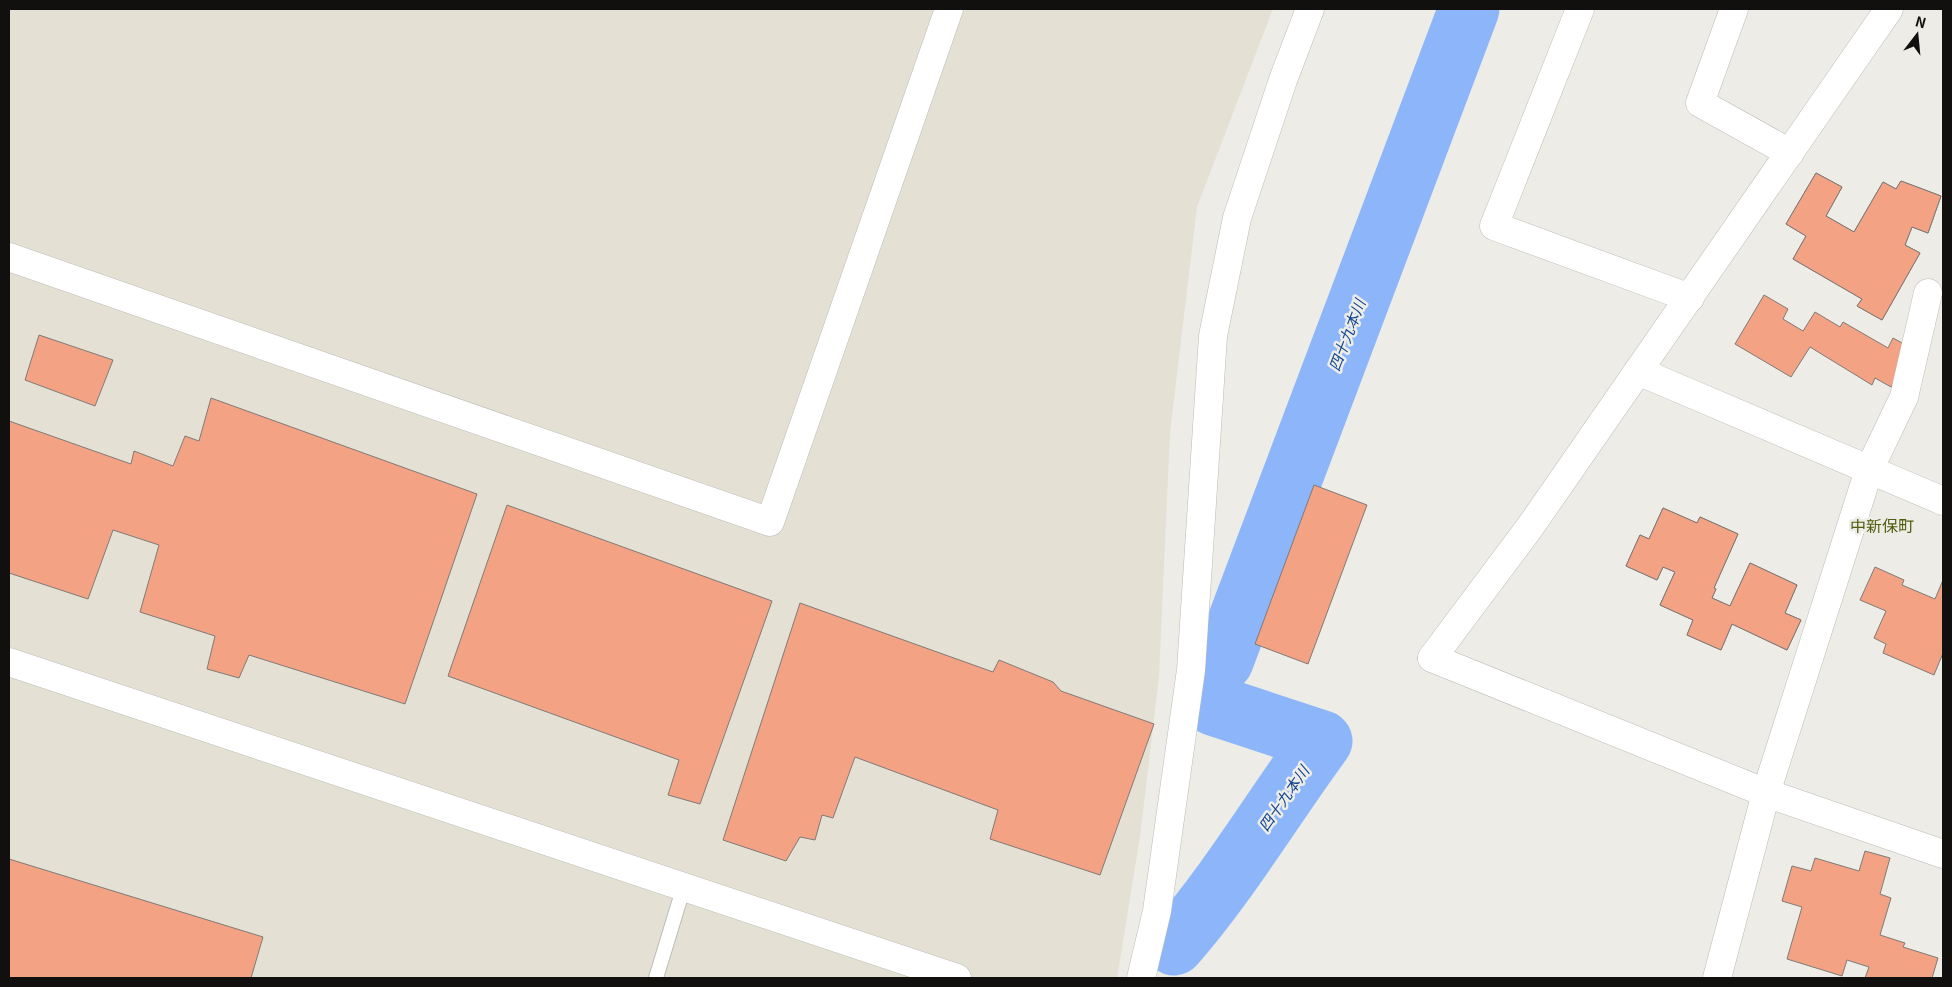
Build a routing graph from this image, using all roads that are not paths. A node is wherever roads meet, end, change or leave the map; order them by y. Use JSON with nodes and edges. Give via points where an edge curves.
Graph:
{"nodes":[{"id":1,"x":949,"y":9,"type":"edge"},
{"id":2,"x":1310,"y":9,"type":"edge"},
{"id":3,"x":1580,"y":9,"type":"edge"},
{"id":4,"x":1734,"y":9,"type":"edge"},
{"id":5,"x":1889,"y":9,"type":"edge"},
{"id":6,"x":1790,"y":154,"type":"junction"},
{"id":7,"x":9,"y":257,"type":"edge"},
{"id":8,"x":1928,"y":293,"type":"dead end"},
{"id":9,"x":1690,"y":298,"type":"junction"},
{"id":10,"x":1638,"y":372,"type":"junction"},
{"id":11,"x":1869,"y":470,"type":"junction"},
{"id":12,"x":1943,"y":501,"type":"edge"},
{"id":13,"x":9,"y":662,"type":"edge"},
{"id":14,"x":1766,"y":793,"type":"junction"},
{"id":15,"x":1943,"y":854,"type":"edge"},
{"id":16,"x":684,"y":886,"type":"junction"},
{"id":17,"x":656,"y":978,"type":"edge"},
{"id":18,"x":957,"y":978,"type":"edge"},
{"id":19,"x":1141,"y":978,"type":"edge"},
{"id":20,"x":1717,"y":978,"type":"edge"}],
"edges":[{"from":1,"to":7,"type":"street","via":[[770,522]]},
{"from":2,"to":19,"type":"street","via":[[1237,218],[1213,336],[1191,670],[1157,912]]},
{"from":3,"to":9,"type":"street","via":[[1494,226]]},
{"from":4,"to":6,"type":"street","via":[[1700,103]]},
{"from":5,"to":6,"type":"street"},
{"from":6,"to":9,"type":"street"},
{"from":8,"to":11,"type":"street","via":[[1904,397]]},
{"from":9,"to":10,"type":"street"},
{"from":10,"to":11,"type":"street"},
{"from":10,"to":14,"type":"street","via":[[1530,527],[1432,658]]},
{"from":11,"to":12,"type":"street"},
{"from":11,"to":14,"type":"street"},
{"from":13,"to":16,"type":"street"},
{"from":14,"to":15,"type":"street"},
{"from":14,"to":20,"type":"street"},
{"from":16,"to":17,"type":"lane"},
{"from":16,"to":18,"type":"street"}]}
